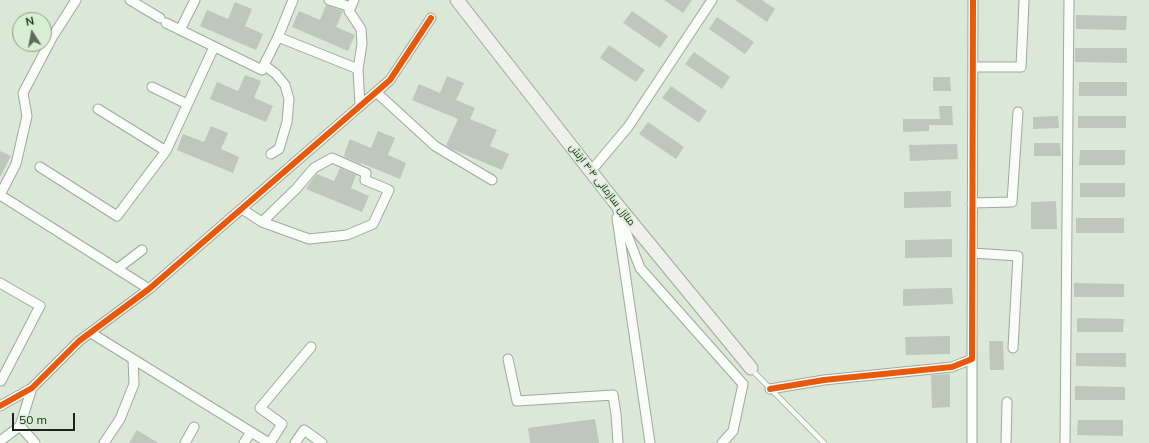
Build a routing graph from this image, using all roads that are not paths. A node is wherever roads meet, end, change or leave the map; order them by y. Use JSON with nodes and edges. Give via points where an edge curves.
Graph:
{"nodes":[{"id":1,"x":76,"y":0,"type":"edge"},
{"id":2,"x":130,"y":0,"type":"edge"},
{"id":3,"x":195,"y":0,"type":"edge"},
{"id":4,"x":292,"y":0,"type":"edge"},
{"id":5,"x":329,"y":0,"type":"edge"},
{"id":6,"x":457,"y":0,"type":"edge"},
{"id":7,"x":712,"y":0,"type":"edge"},
{"id":8,"x":973,"y":0,"type":"edge"},
{"id":9,"x":1069,"y":0,"type":"edge"},
{"id":10,"x":1024,"y":1,"type":"dead end"},
{"id":11,"x":353,"y":3,"type":"edge"},
{"id":12,"x":430,"y":18,"type":"dead end"},
{"id":13,"x":180,"y":30,"type":"junction"},
{"id":14,"x":278,"y":37,"type":"junction"},
{"id":15,"x":214,"y":47,"type":"junction"},
{"id":16,"x":264,"y":65,"type":"junction"},
{"id":17,"x":973,"y":67,"type":"junction"},
{"id":18,"x":358,"y":69,"type":"junction"},
{"id":19,"x":152,"y":87,"type":"dead end"},
{"id":20,"x":376,"y":92,"type":"junction"},
{"id":21,"x":187,"y":104,"type":"junction"},
{"id":22,"x":360,"y":106,"type":"junction"},
{"id":23,"x":98,"y":110,"type":"dead end"},
{"id":24,"x":1018,"y":112,"type":"dead end"},
{"id":25,"x":166,"y":151,"type":"junction"},
{"id":26,"x":271,"y":154,"type":"dead end"},
{"id":27,"x":40,"y":167,"type":"dead end"},
{"id":28,"x":591,"y":171,"type":"junction"},
{"id":29,"x":492,"y":180,"type":"dead end"},
{"id":30,"x":0,"y":195,"type":"edge"},
{"id":31,"x":614,"y":201,"type":"junction"},
{"id":32,"x":972,"y":202,"type":"junction"},
{"id":33,"x":242,"y":209,"type":"junction"},
{"id":34,"x":262,"y":222,"type":"junction"},
{"id":35,"x":142,"y":250,"type":"dead end"},
{"id":36,"x":972,"y":253,"type":"junction"},
{"id":37,"x":117,"y":269,"type":"junction"},
{"id":38,"x":0,"y":283,"type":"edge"},
{"id":39,"x":149,"y":289,"type":"junction"},
{"id":40,"x":90,"y":333,"type":"junction"},
{"id":41,"x":312,"y":347,"type":"dead end"},
{"id":42,"x":1013,"y":348,"type":"dead end"},
{"id":43,"x":972,"y":358,"type":"junction"},
{"id":44,"x":133,"y":359,"type":"junction"},
{"id":45,"x":508,"y":359,"type":"dead end"},
{"id":46,"x":751,"y":368,"type":"joint"},
{"id":47,"x":0,"y":381,"type":"edge"},
{"id":48,"x":32,"y":388,"type":"junction"},
{"id":49,"x":770,"y":389,"type":"junction"},
{"id":50,"x":1007,"y":402,"type":"dead end"},
{"id":51,"x":0,"y":406,"type":"edge"},
{"id":52,"x":20,"y":426,"type":"junction"},
{"id":53,"x":194,"y":427,"type":"dead end"},
{"id":54,"x":251,"y":432,"type":"junction"},
{"id":55,"x":0,"y":441,"type":"edge"},
{"id":56,"x":35,"y":443,"type":"edge"},
{"id":57,"x":104,"y":443,"type":"edge"},
{"id":58,"x":185,"y":443,"type":"edge"},
{"id":59,"x":244,"y":443,"type":"edge"},
{"id":60,"x":269,"y":443,"type":"edge"},
{"id":61,"x":295,"y":443,"type":"edge"},
{"id":62,"x":322,"y":443,"type":"edge"},
{"id":63,"x":618,"y":443,"type":"edge"},
{"id":64,"x":650,"y":443,"type":"edge"},
{"id":65,"x":722,"y":443,"type":"edge"},
{"id":66,"x":824,"y":443,"type":"edge"},
{"id":67,"x":972,"y":443,"type":"edge"},
{"id":68,"x":1006,"y":443,"type":"edge"},
{"id":69,"x":1065,"y":443,"type":"edge"}],
"edges":[{"from":1,"to":30,"type":"street","via":[[53,36],[24,93],[27,116],[16,164]]},
{"from":2,"to":13,"type":"street"},
{"from":3,"to":13,"type":"street"},
{"from":4,"to":14,"type":"street"},
{"from":5,"to":11,"type":"street"},
{"from":6,"to":28,"type":"street","name":"منازل سازمانی ۴۰۴ ارتش"},
{"from":7,"to":28,"type":"street","via":[[628,127]]},
{"from":8,"to":17,"type":"street"},
{"from":9,"to":69,"type":"street"},
{"from":10,"to":17,"type":"street","via":[[1021,67]]},
{"from":11,"to":18,"type":"street","via":[[350,11],[361,30],[362,44]]},
{"from":12,"to":20,"type":"street","via":[[390,80]]},
{"from":13,"to":15,"type":"street"},
{"from":14,"to":16,"type":"street"},
{"from":14,"to":18,"type":"street"},
{"from":15,"to":16,"type":"street","via":[[262,70]]},
{"from":15,"to":21,"type":"street"},
{"from":16,"to":26,"type":"street","via":[[285,85],[290,99],[287,122],[279,149]]},
{"from":17,"to":32,"type":"street"},
{"from":18,"to":22,"type":"street"},
{"from":19,"to":21,"type":"street"},
{"from":20,"to":22,"type":"street"},
{"from":20,"to":29,"type":"street","via":[[435,146]]},
{"from":21,"to":25,"type":"street"},
{"from":22,"to":33,"type":"street"},
{"from":23,"to":25,"type":"street"},
{"from":24,"to":32,"type":"street","via":[[1012,202]]},
{"from":25,"to":27,"type":"street","via":[[117,216]]},
{"from":28,"to":31,"type":"street","name":"منازل سازمانی ۴۰۴ ارتش"},
{"from":30,"to":37,"type":"street"},
{"from":31,"to":46,"type":"street","name":"منازل سازمانی ۴۰۴ ارتش"},
{"from":31,"to":64,"type":"street"},
{"from":31,"to":65,"type":"street","via":[[640,268],[743,384],[733,431]]},
{"from":32,"to":36,"type":"street"},
{"from":33,"to":34,"type":"street"},
{"from":33,"to":39,"type":"street"},
{"from":34,"to":34,"type":"street","via":[[309,239],[347,235],[373,224],[389,190],[365,180],[366,173],[332,158],[314,168]]},
{"from":35,"to":37,"type":"street"},
{"from":36,"to":42,"type":"street","via":[[1018,256]]},
{"from":36,"to":43,"type":"street"},
{"from":37,"to":39,"type":"street"},
{"from":38,"to":47,"type":"street","via":[[40,306]]},
{"from":39,"to":40,"type":"street"},
{"from":40,"to":44,"type":"street"},
{"from":40,"to":48,"type":"street"},
{"from":41,"to":60,"type":"street","via":[[260,408],[282,424]]},
{"from":43,"to":49,"type":"street","via":[[952,367],[824,380]]},
{"from":43,"to":67,"type":"street"},
{"from":44,"to":54,"type":"street"},
{"from":44,"to":57,"type":"street","via":[[134,384],[120,419]]},
{"from":45,"to":63,"type":"street","via":[[517,402],[613,395]]},
{"from":46,"to":49,"type":"lane"},
{"from":48,"to":51,"type":"street"},
{"from":48,"to":52,"type":"street"},
{"from":49,"to":66,"type":"lane"},
{"from":50,"to":68,"type":"street"},
{"from":52,"to":55,"type":"street"},
{"from":52,"to":56,"type":"street"},
{"from":53,"to":58,"type":"street"},
{"from":54,"to":59,"type":"street"},
{"from":54,"to":60,"type":"street"},
{"from":61,"to":62,"type":"street","via":[[304,430]]}]}
